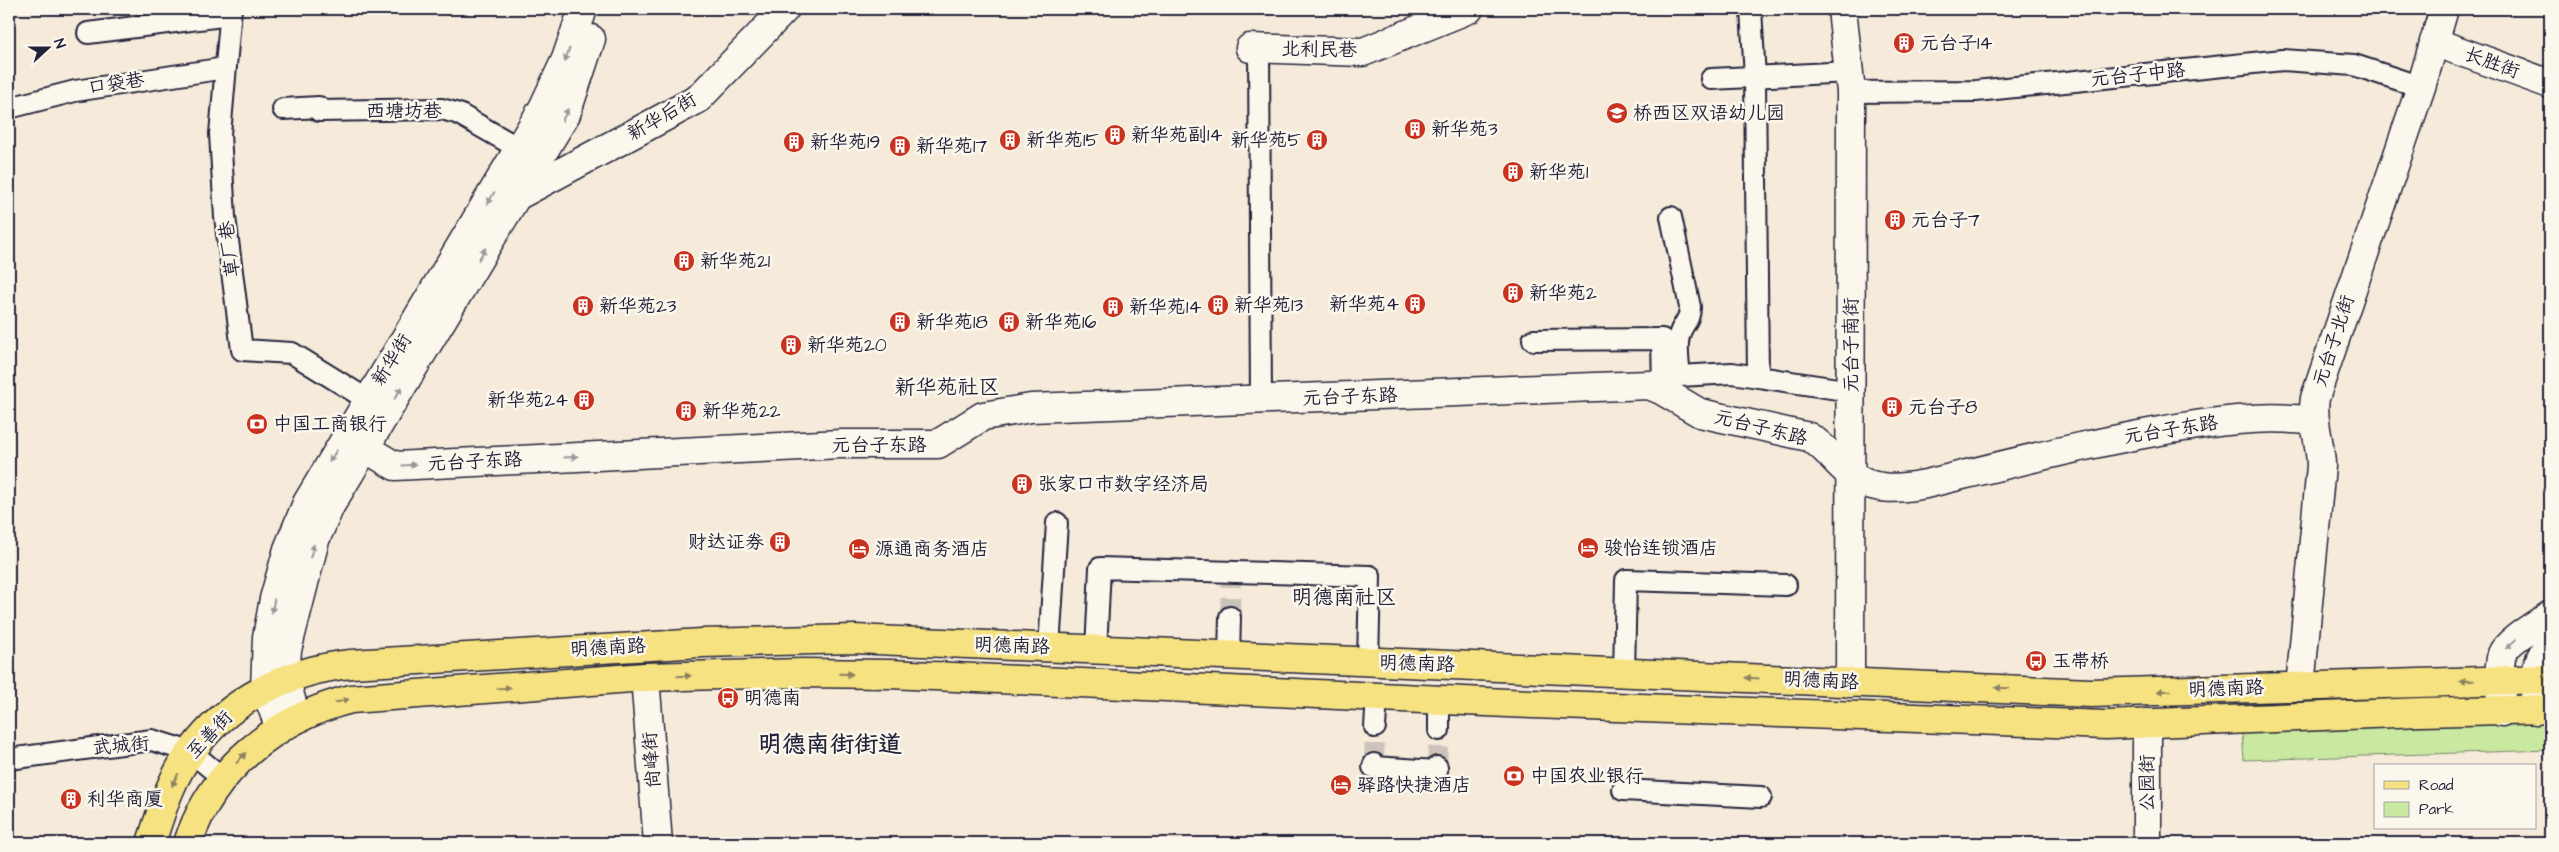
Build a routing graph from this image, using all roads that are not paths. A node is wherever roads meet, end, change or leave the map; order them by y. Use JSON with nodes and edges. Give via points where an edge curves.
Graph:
{"nodes":[{"id":1,"x":583,"y":9,"type":"edge"},
{"id":2,"x":601,"y":9,"type":"edge"},
{"id":3,"x":785,"y":9,"type":"edge"},
{"id":4,"x":1469,"y":9,"type":"edge"},
{"id":5,"x":1751,"y":9,"type":"edge"},
{"id":6,"x":1842,"y":9,"type":"edge"},
{"id":7,"x":2444,"y":9,"type":"edge"},
{"id":8,"x":231,"y":12,"type":"edge"},
{"id":9,"x":88,"y":33,"type":"dead end"},
{"id":10,"x":2434,"y":42,"type":"junction"},
{"id":11,"x":1254,"y":48,"type":"joint"},
{"id":12,"x":225,"y":68,"type":"junction"},
{"id":13,"x":1755,"y":78,"type":"junction"},
{"id":14,"x":1711,"y":79,"type":"dead end"},
{"id":15,"x":1850,"y":82,"type":"junction"},
{"id":16,"x":2550,"y":84,"type":"edge"},
{"id":17,"x":2421,"y":87,"type":"junction"},
{"id":18,"x":9,"y":108,"type":"edge"},
{"id":19,"x":283,"y":109,"type":"dead end"},
{"id":20,"x":520,"y":149,"type":"junction"},
{"id":21,"x":517,"y":196,"type":"junction"},
{"id":22,"x":1671,"y":217,"type":"dead end"},
{"id":23,"x":1533,"y":340,"type":"dead end"},
{"id":24,"x":1758,"y":376,"type":"junction"},
{"id":25,"x":1675,"y":390,"type":"junction"},
{"id":26,"x":1851,"y":391,"type":"junction"},
{"id":27,"x":368,"y":400,"type":"junction"},
{"id":28,"x":1261,"y":400,"type":"junction"},
{"id":29,"x":2314,"y":421,"type":"junction"},
{"id":30,"x":365,"y":448,"type":"junction"},
{"id":31,"x":1849,"y":474,"type":"junction"},
{"id":32,"x":1057,"y":523,"type":"dead end"},
{"id":33,"x":1786,"y":584,"type":"dead end"},
{"id":34,"x":2550,"y":615,"type":"edge"},
{"id":35,"x":1230,"y":617,"type":"tunnel mouth"},
{"id":36,"x":889,"y":641,"type":"junction"},
{"id":37,"x":2550,"y":642,"type":"edge"},
{"id":38,"x":1049,"y":648,"type":"junction"},
{"id":39,"x":1096,"y":650,"type":"junction"},
{"id":40,"x":1229,"y":656,"type":"junction"},
{"id":41,"x":1368,"y":662,"type":"junction"},
{"id":42,"x":1624,"y":673,"type":"junction"},
{"id":43,"x":890,"y":674,"type":"junction"},
{"id":44,"x":645,"y":678,"type":"junction"},
{"id":45,"x":2542,"y":679,"type":"edge"},
{"id":46,"x":2500,"y":680,"type":"junction"},
{"id":47,"x":275,"y":683,"type":"junction"},
{"id":48,"x":1850,"y":683,"type":"junction"},
{"id":49,"x":2300,"y":687,"type":"junction"},
{"id":50,"x":1377,"y":696,"type":"junction"},
{"id":51,"x":1439,"y":699,"type":"junction"},
{"id":52,"x":2543,"y":709,"type":"edge"},
{"id":53,"x":2502,"y":712,"type":"junction"},
{"id":54,"x":288,"y":723,"type":"junction"},
{"id":55,"x":2147,"y":723,"type":"junction"},
{"id":56,"x":1375,"y":727,"type":"tunnel mouth"},
{"id":57,"x":1438,"y":730,"type":"tunnel mouth"},
{"id":58,"x":191,"y":752,"type":"junction"},
{"id":59,"x":9,"y":759,"type":"edge"},
{"id":60,"x":1374,"y":764,"type":"dead end"},
{"id":61,"x":1438,"y":767,"type":"dead end"},
{"id":62,"x":224,"y":779,"type":"junction"},
{"id":63,"x":1624,"y":790,"type":"dead end"},
{"id":64,"x":1761,"y":797,"type":"dead end"},
{"id":65,"x":151,"y":843,"type":"edge"},
{"id":66,"x":188,"y":843,"type":"edge"},
{"id":67,"x":658,"y":843,"type":"edge"},
{"id":68,"x":2147,"y":843,"type":"edge"}],
"edges":[{"from":1,"to":20,"type":"street","name":"新华街","one_way":true,"via":[[566,59]]},
{"from":21,"to":2,"type":"street","name":"新华街","one_way":true,"via":[[566,114]]},
{"from":3,"to":21,"type":"street","name":"新华后街","via":[[698,99]]},
{"from":4,"to":11,"type":"street","name":"北利民巷","via":[[1362,52]]},
{"from":5,"to":13,"type":"street"},
{"from":6,"to":15,"type":"street","name":"元台子南街"},
{"from":7,"to":10,"type":"street","name":"元台子北街"},
{"from":8,"to":9,"type":"street"},
{"from":8,"to":12,"type":"street","name":"草厂巷"},
{"from":10,"to":16,"type":"street","name":"长胜街"},
{"from":10,"to":17,"type":"street","name":"元台子北街"},
{"from":11,"to":28,"type":"street"},
{"from":12,"to":18,"type":"street","name":"口袋巷","via":[[75,91]]},
{"from":12,"to":27,"type":"street","name":"草厂巷","via":[[221,153],[225,216],[242,350],[292,353]]},
{"from":13,"to":14,"type":"street","name":"元台子中路"},
{"from":13,"to":15,"type":"street","name":"元台子中路"},
{"from":13,"to":24,"type":"street"},
{"from":15,"to":17,"type":"street","name":"元台子中路","via":[[1976,90],[2283,60],[2354,65]]},
{"from":15,"to":26,"type":"street","name":"元台子南街"},
{"from":17,"to":29,"type":"street","name":"元台子北街","via":[[2318,389]]},
{"from":19,"to":20,"type":"street","name":"西塘坊巷","via":[[319,107],[319,112],[442,109],[459,114]]},
{"from":20,"to":27,"type":"street","name":"新华街","one_way":true},
{"from":30,"to":21,"type":"street","name":"新华街","one_way":true},
{"from":22,"to":25,"type":"street","via":[[1690,307],[1690,318],[1678,341]]},
{"from":23,"to":25,"type":"street","via":[[1662,339]]},
{"from":24,"to":25,"type":"street","via":[[1732,373]]},
{"from":24,"to":26,"type":"street"},
{"from":25,"to":28,"type":"street","name":"元台子东路","via":[[1635,385]]},
{"from":25,"to":31,"type":"street","name":"元台子东路","via":[[1700,413],[1809,438],[1822,445]]},
{"from":26,"to":31,"type":"street","name":"元台子南街"},
{"from":27,"to":47,"type":"street","name":"新华街","one_way":true,"via":[[311,495],[288,549],[267,637]]},
{"from":30,"to":28,"type":"street","name":"元台子东路","one_way":true,"via":[[395,466],[841,444],[938,444],[983,416],[1031,408]]},
{"from":29,"to":31,"type":"street","name":"元台子东路","via":[[2283,417],[2210,422],[2116,438],[1905,488],[1884,488]]},
{"from":29,"to":49,"type":"street","name":"元台子北街","via":[[2320,442],[2321,466]]},
{"from":47,"to":30,"type":"street","name":"新华街","one_way":true,"via":[[287,650],[315,540],[330,506]]},
{"from":31,"to":48,"type":"street","name":"元台子南街"},
{"from":32,"to":38,"type":"street"},
{"from":33,"to":42,"type":"street","via":[[1626,580]]},
{"from":34,"to":46,"type":"street","one_way":true,"via":[[2509,644],[2503,653]]},
{"from":35,"to":40,"type":"street"},
{"from":36,"to":38,"type":"main road","name":"明德南路"},
{"from":36,"to":43,"type":"main road"},
{"from":36,"to":47,"type":"main road","name":"明德南路","via":[[702,643],[336,665]]},
{"from":37,"to":45,"type":"street","via":[[2540,656]]},
{"from":38,"to":39,"type":"main road","name":"明德南路"},
{"from":39,"to":40,"type":"main road","name":"明德南路"},
{"from":39,"to":41,"type":"street","via":[[1100,568],[1231,575],[1370,576]]},
{"from":40,"to":41,"type":"main road","name":"明德南路"},
{"from":41,"to":42,"type":"main road","name":"明德南路"},
{"from":48,"to":42,"type":"main road","name":"明德南路","one_way":true},
{"from":44,"to":43,"type":"main road","name":"明德南路","one_way":true},
{"from":43,"to":50,"type":"main road","name":"明德南路"},
{"from":54,"to":44,"type":"main road","name":"明德南路","one_way":true,"via":[[328,705],[351,699]]},
{"from":44,"to":67,"type":"street","name":"尚峰街"},
{"from":45,"to":46,"type":"main road","name":"明德南路"},
{"from":45,"to":52,"type":"street"},
{"from":46,"to":49,"type":"main road","name":"明德南路","one_way":true},
{"from":46,"to":53,"type":"street"},
{"from":47,"to":54,"type":"street","name":"新华街"},
{"from":47,"to":58,"type":"main road","name":"至善街","via":[[230,712]]},
{"from":49,"to":48,"type":"main road","name":"明德南路","one_way":true,"via":[[2091,694]]},
{"from":50,"to":51,"type":"main road","name":"明德南路"},
{"from":50,"to":56,"type":"street"},
{"from":51,"to":55,"type":"main road","name":"明德南路"},
{"from":51,"to":57,"type":"street"},
{"from":52,"to":53,"type":"main road","name":"明德南路"},
{"from":53,"to":55,"type":"main road","name":"明德南路","via":[[2421,712]]},
{"from":62,"to":54,"type":"main road","name":"至善街","one_way":true,"via":[[245,754]]},
{"from":55,"to":68,"type":"street","name":"公园街"},
{"from":58,"to":59,"type":"street","name":"武城街","via":[[152,740]]},
{"from":58,"to":62,"type":"street","name":"武城街"},
{"from":58,"to":65,"type":"main road","name":"至善街","one_way":true,"via":[[172,784]]},
{"from":60,"to":61,"type":"street","via":[[1373,768],[1437,771]]},
{"from":62,"to":66,"type":"main road","name":"至善街","via":[[208,799]]},
{"from":63,"to":64,"type":"street"}]}
